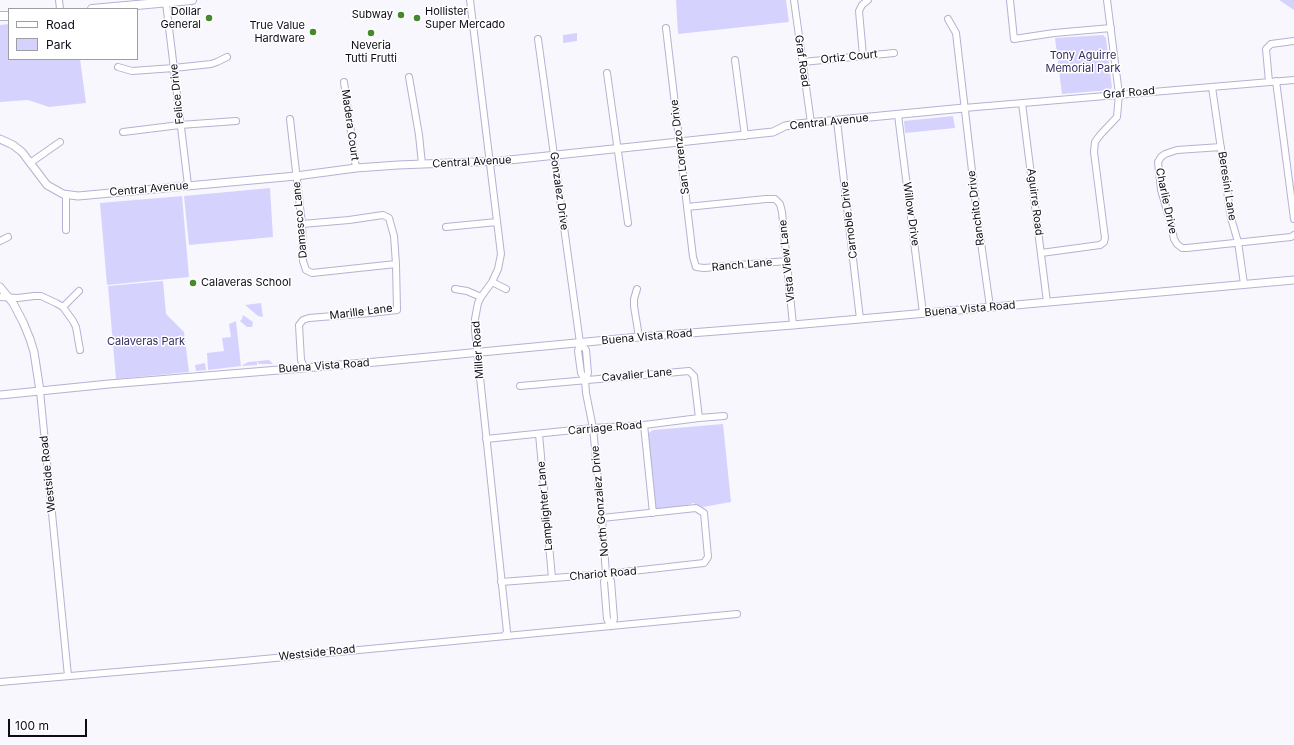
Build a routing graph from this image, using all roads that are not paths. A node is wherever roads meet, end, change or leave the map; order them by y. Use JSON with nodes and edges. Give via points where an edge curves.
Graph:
{"nodes":[{"id":1,"x":192,"y":0,"type":"edge"},
{"id":2,"x":470,"y":0,"type":"edge"},
{"id":3,"x":794,"y":0,"type":"edge"},
{"id":4,"x":868,"y":0,"type":"edge"},
{"id":5,"x":1010,"y":0,"type":"edge"},
{"id":6,"x":1108,"y":0,"type":"edge"},
{"id":7,"x":166,"y":3,"type":"junction"},
{"id":8,"x":104,"y":8,"type":"edge"},
{"id":9,"x":948,"y":19,"type":"dead end"},
{"id":10,"x":666,"y":28,"type":"dead end"},
{"id":11,"x":1111,"y":28,"type":"junction"},
{"id":12,"x":538,"y":39,"type":"dead end"},
{"id":13,"x":1294,"y":41,"type":"edge"},
{"id":14,"x":894,"y":53,"type":"dead end"},
{"id":15,"x":863,"y":56,"type":"junction"},
{"id":16,"x":227,"y":57,"type":"dead end"},
{"id":17,"x":735,"y":60,"type":"dead end"},
{"id":18,"x":803,"y":62,"type":"junction"},
{"id":19,"x":118,"y":67,"type":"dead end"},
{"id":20,"x":174,"y":68,"type":"junction"},
{"id":21,"x":607,"y":73,"type":"dead end"},
{"id":22,"x":409,"y":77,"type":"dead end"},
{"id":23,"x":1294,"y":80,"type":"edge"},
{"id":24,"x":1276,"y":81,"type":"junction"},
{"id":25,"x":344,"y":82,"type":"dead end"},
{"id":26,"x":1269,"y":82,"type":"junction"},
{"id":27,"x":1212,"y":87,"type":"junction"},
{"id":28,"x":1119,"y":94,"type":"junction"},
{"id":29,"x":1022,"y":103,"type":"junction"},
{"id":30,"x":964,"y":108,"type":"junction"},
{"id":31,"x":898,"y":115,"type":"junction"},
{"id":32,"x":290,"y":119,"type":"dead end"},
{"id":33,"x":236,"y":121,"type":"dead end"},
{"id":34,"x":837,"y":121,"type":"junction"},
{"id":35,"x":811,"y":123,"type":"junction"},
{"id":36,"x":180,"y":125,"type":"junction"},
{"id":37,"x":123,"y":132,"type":"dead end"},
{"id":38,"x":745,"y":136,"type":"junction"},
{"id":39,"x":0,"y":138,"type":"edge"},
{"id":40,"x":60,"y":142,"type":"dead end"},
{"id":41,"x":680,"y":142,"type":"junction"},
{"id":42,"x":1221,"y":147,"type":"junction"},
{"id":43,"x":618,"y":148,"type":"junction"},
{"id":44,"x":554,"y":155,"type":"junction"},
{"id":45,"x":489,"y":161,"type":"junction"},
{"id":46,"x":30,"y":163,"type":"junction"},
{"id":47,"x":422,"y":164,"type":"junction"},
{"id":48,"x":356,"y":168,"type":"junction"},
{"id":49,"x":296,"y":176,"type":"junction"},
{"id":50,"x":188,"y":185,"type":"junction"},
{"id":51,"x":66,"y":195,"type":"junction"},
{"id":52,"x":687,"y":207,"type":"junction"},
{"id":53,"x":1294,"y":219,"type":"edge"},
{"id":54,"x":497,"y":222,"type":"junction"},
{"id":55,"x":628,"y":223,"type":"dead end"},
{"id":56,"x":302,"y":224,"type":"junction"},
{"id":57,"x":446,"y":227,"type":"dead end"},
{"id":58,"x":66,"y":230,"type":"dead end"},
{"id":59,"x":1294,"y":235,"type":"edge"},
{"id":60,"x":8,"y":237,"type":"dead end"},
{"id":61,"x":0,"y":241,"type":"edge"},
{"id":62,"x":1238,"y":242,"type":"junction"},
{"id":63,"x":1041,"y":252,"type":"junction"},
{"id":64,"x":787,"y":261,"type":"junction"},
{"id":65,"x":396,"y":264,"type":"junction"},
{"id":66,"x":696,"y":267,"type":"joint"},
{"id":67,"x":1294,"y":280,"type":"edge"},
{"id":68,"x":492,"y":282,"type":"junction"},
{"id":69,"x":1244,"y":284,"type":"junction"},
{"id":70,"x":0,"y":287,"type":"edge"},
{"id":71,"x":454,"y":289,"type":"dead end"},
{"id":72,"x":506,"y":289,"type":"dead end"},
{"id":73,"x":637,"y":289,"type":"dead end"},
{"id":74,"x":79,"y":291,"type":"dead end"},
{"id":75,"x":0,"y":297,"type":"edge"},
{"id":76,"x":480,"y":297,"type":"junction"},
{"id":77,"x":9,"y":298,"type":"junction"},
{"id":78,"x":1047,"y":302,"type":"junction"},
{"id":79,"x":63,"y":307,"type":"junction"},
{"id":80,"x":990,"y":307,"type":"junction"},
{"id":81,"x":923,"y":313,"type":"junction"},
{"id":82,"x":860,"y":319,"type":"junction"},
{"id":83,"x":794,"y":325,"type":"junction"},
{"id":84,"x":638,"y":337,"type":"junction"},
{"id":85,"x":580,"y":343,"type":"junction"},
{"id":86,"x":80,"y":350,"type":"dead end"},
{"id":87,"x":477,"y":352,"type":"junction"},
{"id":88,"x":304,"y":367,"type":"junction"},
{"id":89,"x":585,"y":380,"type":"junction"},
{"id":90,"x":520,"y":386,"type":"dead end"},
{"id":91,"x":40,"y":391,"type":"junction"},
{"id":92,"x":0,"y":396,"type":"edge"},
{"id":93,"x":724,"y":416,"type":"dead end"},
{"id":94,"x":698,"y":418,"type":"junction"},
{"id":95,"x":644,"y":425,"type":"junction"},
{"id":96,"x":593,"y":428,"type":"junction"},
{"id":97,"x":539,"y":434,"type":"junction"},
{"id":98,"x":486,"y":439,"type":"junction"},
{"id":99,"x":653,"y":513,"type":"junction"},
{"id":100,"x":602,"y":518,"type":"junction"},
{"id":101,"x":606,"y":574,"type":"junction"},
{"id":102,"x":552,"y":578,"type":"junction"},
{"id":103,"x":501,"y":582,"type":"junction"},
{"id":104,"x":737,"y":614,"type":"dead end"},
{"id":105,"x":612,"y":626,"type":"junction"},
{"id":106,"x":505,"y":635,"type":"junction"},
{"id":107,"x":68,"y":676,"type":"junction"},
{"id":108,"x":0,"y":682,"type":"edge"}],
"edges":[{"from":1,"to":7,"type":"main road"},
{"from":2,"to":45,"type":"street","name":"Miller Road"},
{"from":3,"to":18,"type":"street","name":"Graf Road"},
{"from":4,"to":15,"type":"street","via":[[859,11]]},
{"from":5,"to":11,"type":"street","via":[[1014,39]]},
{"from":6,"to":11,"type":"street"},
{"from":7,"to":8,"type":"main road"},
{"from":7,"to":20,"type":"street","name":"Felice Drive"},
{"from":9,"to":30,"type":"street","name":"Ranchito Drive","via":[[956,33]]},
{"from":10,"to":41,"type":"street","name":"San Lorenzo Drive"},
{"from":11,"to":28,"type":"street"},
{"from":12,"to":44,"type":"street","name":"Gonzalez Drive"},
{"from":13,"to":26,"type":"street","via":[[1271,44],[1266,49]]},
{"from":14,"to":15,"type":"street","name":"Ortiz Court"},
{"from":15,"to":18,"type":"street","name":"Ortiz Court"},
{"from":16,"to":20,"type":"street","via":[[211,64]]},
{"from":17,"to":38,"type":"street"},
{"from":18,"to":35,"type":"street","name":"Graf Road"},
{"from":19,"to":20,"type":"street","via":[[132,71]]},
{"from":20,"to":36,"type":"street","name":"Felice Drive"},
{"from":21,"to":43,"type":"street"},
{"from":22,"to":47,"type":"street"},
{"from":23,"to":24,"type":"street","name":"Graf Road"},
{"from":24,"to":26,"type":"street","name":"Graf Road"},
{"from":24,"to":53,"type":"street"},
{"from":25,"to":48,"type":"street","name":"Madera Court"},
{"from":26,"to":27,"type":"street","name":"Graf Road"},
{"from":27,"to":28,"type":"street","name":"Graf Road"},
{"from":27,"to":42,"type":"street","name":"Beresini Lane"},
{"from":28,"to":29,"type":"street","name":"Graf Road"},
{"from":28,"to":63,"type":"street","via":[[1117,117],[1095,142],[1104,242],[1100,245]]},
{"from":29,"to":30,"type":"street","name":"Graf Road"},
{"from":29,"to":63,"type":"street","name":"Aguirre Road"},
{"from":30,"to":31,"type":"street","name":"Central Avenue"},
{"from":30,"to":80,"type":"street","name":"Ranchito Drive"},
{"from":31,"to":34,"type":"street","name":"Central Avenue"},
{"from":31,"to":81,"type":"street","name":"Willow Drive"},
{"from":32,"to":49,"type":"street","name":"Damasco Lane"},
{"from":33,"to":36,"type":"street"},
{"from":34,"to":35,"type":"street","name":"Central Avenue"},
{"from":34,"to":82,"type":"street","name":"Carnoble Drive"},
{"from":35,"to":38,"type":"street","name":"Central Avenue"},
{"from":36,"to":37,"type":"street"},
{"from":36,"to":50,"type":"street","name":"Felice Drive"},
{"from":38,"to":41,"type":"street","name":"Central Avenue"},
{"from":39,"to":46,"type":"street","name":"Central Avenue","via":[[17,148]]},
{"from":40,"to":46,"type":"street"},
{"from":41,"to":43,"type":"street","name":"Central Avenue"},
{"from":41,"to":52,"type":"street","name":"San Lorenzo Drive"},
{"from":42,"to":62,"type":"street","name":"Beresini Lane"},
{"from":42,"to":62,"type":"street","name":"Charlie Drive","via":[[1178,150],[1161,156],[1158,162],[1162,190],[1174,240],[1182,248]]},
{"from":43,"to":44,"type":"street","name":"Central Avenue"},
{"from":43,"to":55,"type":"street"},
{"from":44,"to":45,"type":"street","name":"Central Avenue"},
{"from":44,"to":85,"type":"street","name":"Gonzalez Drive"},
{"from":45,"to":47,"type":"street","name":"Central Avenue"},
{"from":45,"to":54,"type":"street","name":"Miller Road"},
{"from":46,"to":51,"type":"street","name":"Central Avenue","via":[[47,185]]},
{"from":47,"to":48,"type":"street","name":"Central Avenue"},
{"from":48,"to":49,"type":"street","name":"Central Avenue"},
{"from":49,"to":50,"type":"street","name":"Central Avenue"},
{"from":49,"to":56,"type":"street","name":"Damasco Lane"},
{"from":50,"to":51,"type":"street","name":"Central Avenue"},
{"from":51,"to":58,"type":"street"},
{"from":52,"to":64,"type":"street","name":"Vista View Lane","via":[[776,199],[782,212]]},
{"from":52,"to":66,"type":"street","name":"San Lorenzo Drive"},
{"from":54,"to":57,"type":"street"},
{"from":54,"to":68,"type":"street","name":"Miller Road","via":[[501,260]]},
{"from":56,"to":65,"type":"street","name":"Marille Lane","via":[[382,215],[389,218],[394,236]]},
{"from":56,"to":65,"type":"street","name":"Damasco Lane","via":[[303,261],[306,270],[312,272]]},
{"from":59,"to":62,"type":"street"},
{"from":60,"to":61,"type":"street"},
{"from":62,"to":69,"type":"street","name":"Beresini Lane"},
{"from":63,"to":78,"type":"street","name":"Aguirre Road"},
{"from":64,"to":66,"type":"street","name":"Ranch Lane"},
{"from":64,"to":83,"type":"street","name":"Vista View Lane"},
{"from":65,"to":88,"type":"street","name":"Marille Lane","via":[[396,310],[303,320],[299,325],[301,360]]},
{"from":67,"to":69,"type":"street","name":"Buena Vista Road"},
{"from":68,"to":72,"type":"street"},
{"from":68,"to":76,"type":"street","name":"Miller Road"},
{"from":69,"to":78,"type":"street","name":"Buena Vista Road"},
{"from":70,"to":77,"type":"street"},
{"from":71,"to":76,"type":"street"},
{"from":73,"to":84,"type":"street","via":[[634,306]]},
{"from":74,"to":79,"type":"street"},
{"from":75,"to":77,"type":"street"},
{"from":76,"to":87,"type":"street","name":"Miller Road","via":[[475,319]]},
{"from":77,"to":79,"type":"street","via":[[41,296]]},
{"from":77,"to":91,"type":"street","via":[[30,339]]},
{"from":78,"to":80,"type":"street","name":"Buena Vista Road"},
{"from":79,"to":86,"type":"street","via":[[76,327]]},
{"from":80,"to":81,"type":"street","name":"Buena Vista Road"},
{"from":81,"to":82,"type":"street","name":"Buena Vista Road"},
{"from":82,"to":83,"type":"street","name":"Buena Vista Road"},
{"from":83,"to":84,"type":"street","name":"Buena Vista Road"},
{"from":84,"to":85,"type":"street","name":"Buena Vista Road"},
{"from":85,"to":87,"type":"street","name":"Buena Vista Road"},
{"from":85,"to":89,"type":"street","name":"North Gonzalez Drive","via":[[578,351],[581,373]]},
{"from":87,"to":88,"type":"street","name":"Buena Vista Road"},
{"from":87,"to":98,"type":"street","name":"Miller Road"},
{"from":88,"to":91,"type":"street","name":"Buena Vista Road"},
{"from":89,"to":90,"type":"street","name":"Cavalier Lane"},
{"from":89,"to":94,"type":"street","name":"Cavalier Lane","via":[[689,371],[694,376]]},
{"from":89,"to":96,"type":"street","name":"North Gonzalez Drive"},
{"from":91,"to":92,"type":"street","name":"Buena Vista Road"},
{"from":91,"to":107,"type":"street","name":"Westside Road"},
{"from":93,"to":94,"type":"street","name":"Carriage Road"},
{"from":94,"to":95,"type":"street","name":"Carriage Road"},
{"from":95,"to":96,"type":"street","name":"Carriage Road"},
{"from":95,"to":99,"type":"street"},
{"from":96,"to":97,"type":"street","name":"Carriage Road"},
{"from":96,"to":100,"type":"street","name":"North Gonzalez Drive"},
{"from":97,"to":98,"type":"street","name":"Carriage Road"},
{"from":97,"to":102,"type":"street","name":"Lamplighter Lane"},
{"from":98,"to":103,"type":"street","name":"Miller Road"},
{"from":99,"to":100,"type":"street"},
{"from":99,"to":101,"type":"street","name":"Chariot Road","via":[[696,508],[704,513],[708,557],[704,563]]},
{"from":100,"to":101,"type":"street","name":"North Gonzalez Drive"},
{"from":101,"to":102,"type":"street","name":"Chariot Road"},
{"from":101,"to":105,"type":"street","name":"North Gonzalez Drive","via":[[610,581],[614,619]]},
{"from":102,"to":103,"type":"street","name":"Chariot Road"},
{"from":103,"to":106,"type":"street","name":"Miller Road"},
{"from":104,"to":105,"type":"street","name":"Westside Road"},
{"from":105,"to":106,"type":"street","name":"Westside Road"},
{"from":106,"to":107,"type":"street","name":"Westside Road"},
{"from":107,"to":108,"type":"street","name":"Westside Road"}]}
